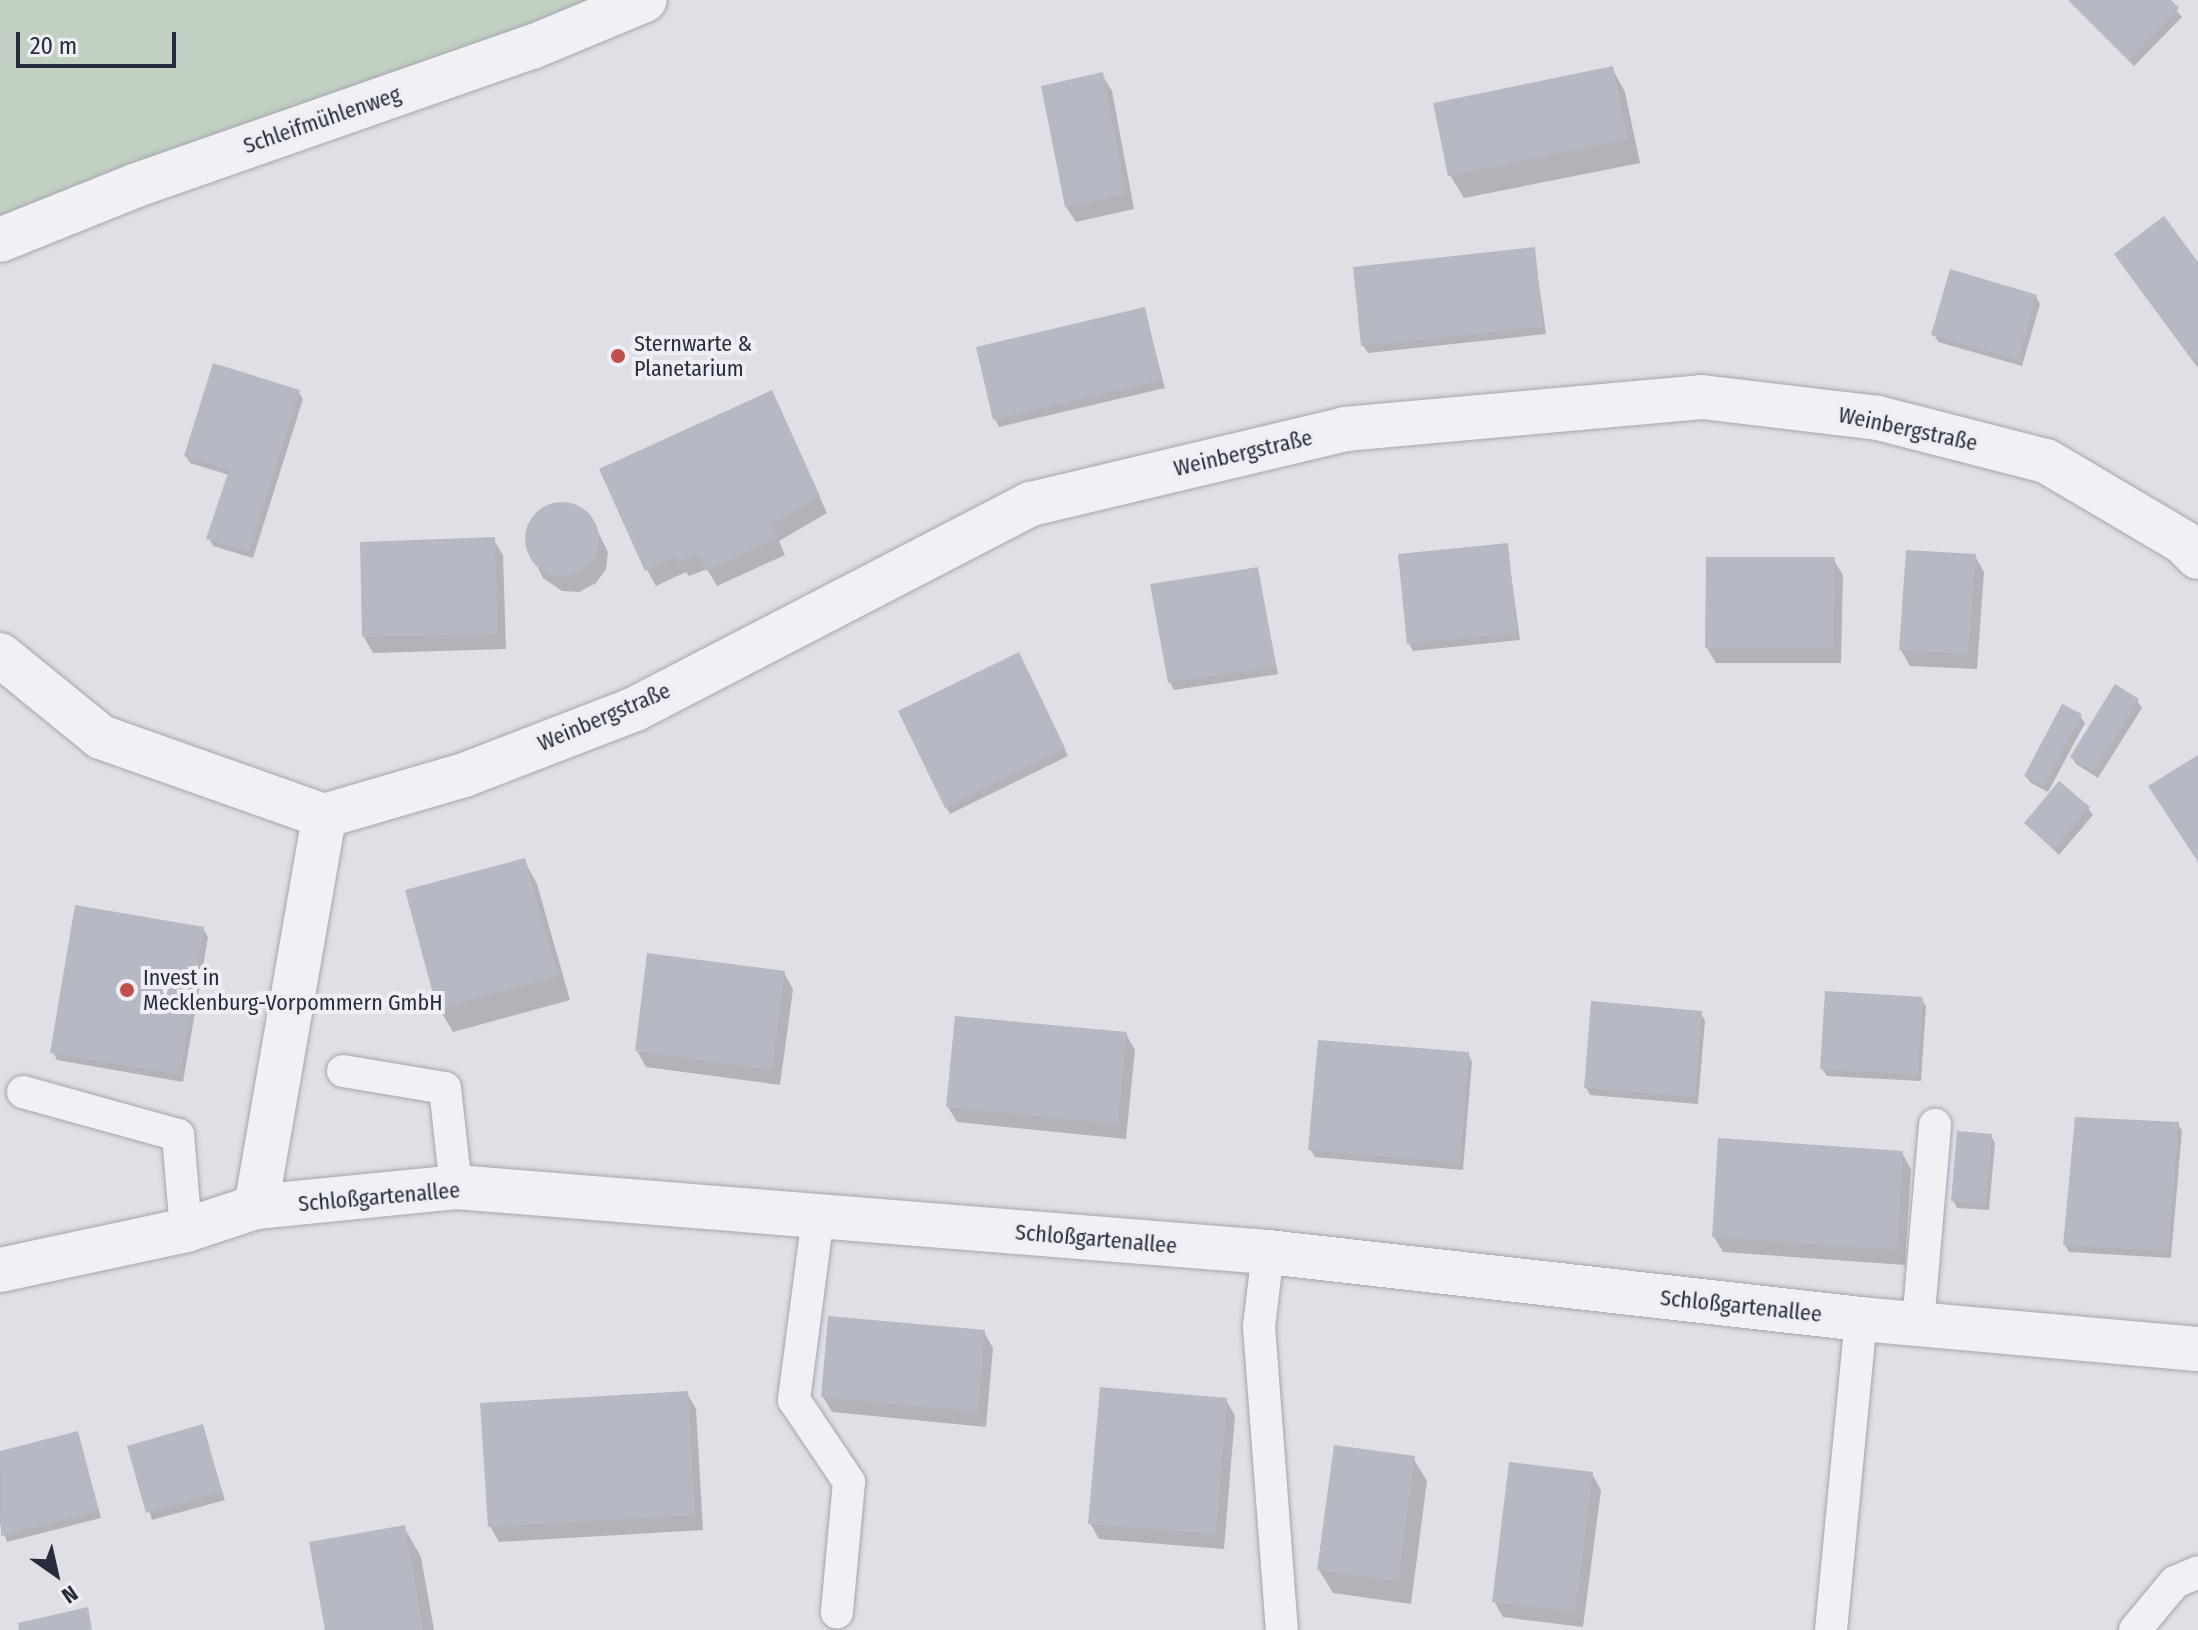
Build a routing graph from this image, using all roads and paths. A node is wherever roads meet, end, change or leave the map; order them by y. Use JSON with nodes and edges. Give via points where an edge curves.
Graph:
{"nodes":[{"id":1,"x":645,"y":0,"type":"edge"},
{"id":2,"x":0,"y":240,"type":"edge"},
{"id":3,"x":2198,"y":557,"type":"edge"},
{"id":4,"x":0,"y":655,"type":"edge"},
{"id":5,"x":324,"y":816,"type":"junction"},
{"id":6,"x":343,"y":1071,"type":"dead end"},
{"id":7,"x":23,"y":1092,"type":"dead end"},
{"id":8,"x":1935,"y":1125,"type":"dead end"},
{"id":9,"x":456,"y":1187,"type":"junction"},
{"id":10,"x":256,"y":1207,"type":"junction"},
{"id":11,"x":818,"y":1217,"type":"junction"},
{"id":12,"x":186,"y":1230,"type":"junction"},
{"id":13,"x":1268,"y":1252,"type":"junction"},
{"id":14,"x":0,"y":1270,"type":"edge"},
{"id":15,"x":1861,"y":1319,"type":"junction"},
{"id":16,"x":1918,"y":1324,"type":"junction"},
{"id":17,"x":2198,"y":1349,"type":"edge"},
{"id":18,"x":2198,"y":1572,"type":"edge"},
{"id":19,"x":837,"y":1612,"type":"dead end"},
{"id":20,"x":1282,"y":1630,"type":"edge"},
{"id":21,"x":1831,"y":1630,"type":"edge"},
{"id":22,"x":2135,"y":1630,"type":"edge"}],
"edges":[{"from":1,"to":2,"type":"street","name":"Schleifmühlenweg","via":[[532,47],[134,186]]},
{"from":3,"to":5,"type":"street","name":"Weinbergstraße","via":[[2183,542],[2046,461],[1878,418],[1702,397],[1345,429],[1031,504],[635,709],[464,775]]},
{"from":4,"to":5,"type":"street","via":[[101,737]]},
{"from":5,"to":10,"type":"street"},
{"from":6,"to":9,"type":"lane","via":[[445,1088]]},
{"from":7,"to":12,"type":"lane","via":[[178,1135]]},
{"from":8,"to":16,"type":"lane"},
{"from":9,"to":10,"type":"street","name":"Schloßgartenallee"},
{"from":9,"to":11,"type":"street","name":"Schloßgartenallee"},
{"from":10,"to":12,"type":"street","name":"Schloßgartenallee"},
{"from":11,"to":13,"type":"street","name":"Schloßgartenallee"},
{"from":11,"to":19,"type":"lane","via":[[794,1400],[849,1482]]},
{"from":12,"to":14,"type":"street","name":"Schloßgartenallee"},
{"from":13,"to":15,"type":"street","name":"Schloßgartenallee"},
{"from":13,"to":20,"type":"lane","via":[[1259,1326]]},
{"from":15,"to":16,"type":"street","name":"Schloßgartenallee"},
{"from":15,"to":21,"type":"lane"},
{"from":16,"to":17,"type":"street","name":"Schloßgartenallee"},
{"from":18,"to":22,"type":"lane","via":[[2175,1582]]}]}
